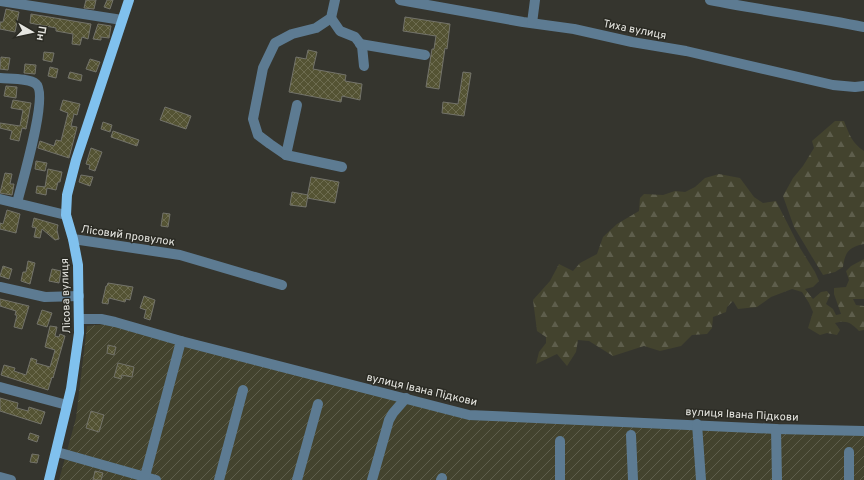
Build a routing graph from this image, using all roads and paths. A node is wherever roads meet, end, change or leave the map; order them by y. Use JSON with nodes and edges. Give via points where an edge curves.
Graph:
{"nodes":[{"id":1,"x":129,"y":0,"type":"edge"},
{"id":2,"x":335,"y":0,"type":"edge"},
{"id":3,"x":400,"y":0,"type":"edge"},
{"id":4,"x":535,"y":0,"type":"edge"},
{"id":5,"x":710,"y":0,"type":"edge"},
{"id":6,"x":0,"y":1,"type":"edge"},
{"id":7,"x":332,"y":18,"type":"junction"},
{"id":8,"x":122,"y":20,"type":"junction"},
{"id":9,"x":532,"y":23,"type":"junction"},
{"id":10,"x":864,"y":27,"type":"edge"},
{"id":11,"x":360,"y":44,"type":"junction"},
{"id":12,"x":425,"y":55,"type":"dead end"},
{"id":13,"x":364,"y":66,"type":"dead end"},
{"id":14,"x":0,"y":78,"type":"edge"},
{"id":15,"x":864,"y":86,"type":"edge"},
{"id":16,"x":297,"y":105,"type":"dead end"},
{"id":17,"x":286,"y":154,"type":"junction"},
{"id":18,"x":342,"y":167,"type":"dead end"},
{"id":19,"x":0,"y":199,"type":"edge"},
{"id":20,"x":17,"y":204,"type":"junction"},
{"id":21,"x":66,"y":214,"type":"junction"},
{"id":22,"x":73,"y":239,"type":"junction"},
{"id":23,"x":282,"y":285,"type":"dead end"},
{"id":24,"x":0,"y":287,"type":"edge"},
{"id":25,"x":79,"y":296,"type":"junction"},
{"id":26,"x":80,"y":319,"type":"junction"},
{"id":27,"x":181,"y":341,"type":"junction"},
{"id":28,"x":0,"y":387,"type":"edge"},
{"id":29,"x":243,"y":390,"type":"dead end"},
{"id":30,"x":406,"y":398,"type":"junction"},
{"id":31,"x":318,"y":404,"type":"dead end"},
{"id":32,"x":67,"y":405,"type":"junction"},
{"id":33,"x":697,"y":424,"type":"junction"},
{"id":34,"x":776,"y":428,"type":"junction"},
{"id":35,"x":864,"y":431,"type":"edge"},
{"id":36,"x":631,"y":435,"type":"dead end"},
{"id":37,"x":560,"y":441,"type":"dead end"},
{"id":38,"x":57,"y":452,"type":"junction"},
{"id":39,"x":848,"y":452,"type":"dead end"},
{"id":40,"x":0,"y":477,"type":"edge"},
{"id":41,"x":144,"y":478,"type":"edge"},
{"id":42,"x":11,"y":480,"type":"edge"},
{"id":43,"x":49,"y":480,"type":"edge"},
{"id":44,"x":156,"y":480,"type":"edge"},
{"id":45,"x":219,"y":480,"type":"edge"},
{"id":46,"x":297,"y":480,"type":"edge"},
{"id":47,"x":372,"y":480,"type":"edge"},
{"id":48,"x":560,"y":480,"type":"edge"},
{"id":49,"x":633,"y":480,"type":"edge"},
{"id":50,"x":701,"y":480,"type":"edge"},
{"id":51,"x":777,"y":480,"type":"edge"},
{"id":52,"x":849,"y":480,"type":"edge"}],
"edges":[{"from":1,"to":8,"type":"main road","name":"Лісова вулиця"},
{"from":2,"to":7,"type":"street"},
{"from":3,"to":9,"type":"street","name":"Тиха вулиця"},
{"from":4,"to":9,"type":"street"},
{"from":5,"to":10,"type":"street"},
{"from":6,"to":8,"type":"street"},
{"from":7,"to":11,"type":"street","via":[[340,31],[355,38]]},
{"from":7,"to":17,"type":"street","via":[[316,28],[292,34],[276,44],[263,68],[252,119],[258,135]]},
{"from":8,"to":21,"type":"main road","name":"Лісова вулиця","via":[[72,175]]},
{"from":9,"to":15,"type":"street","name":"Тиха вулиця","via":[[686,51],[833,85]]},
{"from":11,"to":12,"type":"street"},
{"from":11,"to":13,"type":"street"},
{"from":14,"to":20,"type":"street","via":[[30,81],[37,84],[40,89],[36,124]]},
{"from":16,"to":17,"type":"street"},
{"from":17,"to":18,"type":"street"},
{"from":19,"to":20,"type":"street"},
{"from":20,"to":21,"type":"street"},
{"from":21,"to":22,"type":"main road","name":"Лісова вулиця"},
{"from":22,"to":23,"type":"street","name":"Лісовий провулок","via":[[180,255]]},
{"from":22,"to":25,"type":"main road","name":"Лісова вулиця","via":[[78,265]]},
{"from":24,"to":25,"type":"street","via":[[45,297]]},
{"from":25,"to":26,"type":"main road","name":"Лісова вулиця"},
{"from":26,"to":27,"type":"street","name":"вулиця Івана Підкови","via":[[107,320]]},
{"from":26,"to":32,"type":"main road","name":"Лісова вулиця","via":[[78,350]]},
{"from":27,"to":30,"type":"street","name":"вулиця Івана Підкови"},
{"from":27,"to":41,"type":"street"},
{"from":28,"to":32,"type":"street"},
{"from":29,"to":45,"type":"street"},
{"from":30,"to":33,"type":"street","name":"вулиця Івана Підкови","via":[[469,415]]},
{"from":30,"to":47,"type":"street","via":[[389,420]]},
{"from":31,"to":46,"type":"street"},
{"from":32,"to":38,"type":"main road","name":"Лісова вулиця"},
{"from":33,"to":34,"type":"street","name":"вулиця Івана Підкови"},
{"from":33,"to":50,"type":"street"},
{"from":34,"to":35,"type":"street","name":"вулиця Івана Підкови"},
{"from":34,"to":51,"type":"street"},
{"from":36,"to":49,"type":"street"},
{"from":37,"to":48,"type":"street"},
{"from":38,"to":41,"type":"street"},
{"from":38,"to":43,"type":"main road","name":"Лісова вулиця"},
{"from":39,"to":52,"type":"street"},
{"from":40,"to":42,"type":"street"},
{"from":41,"to":44,"type":"street"}]}
